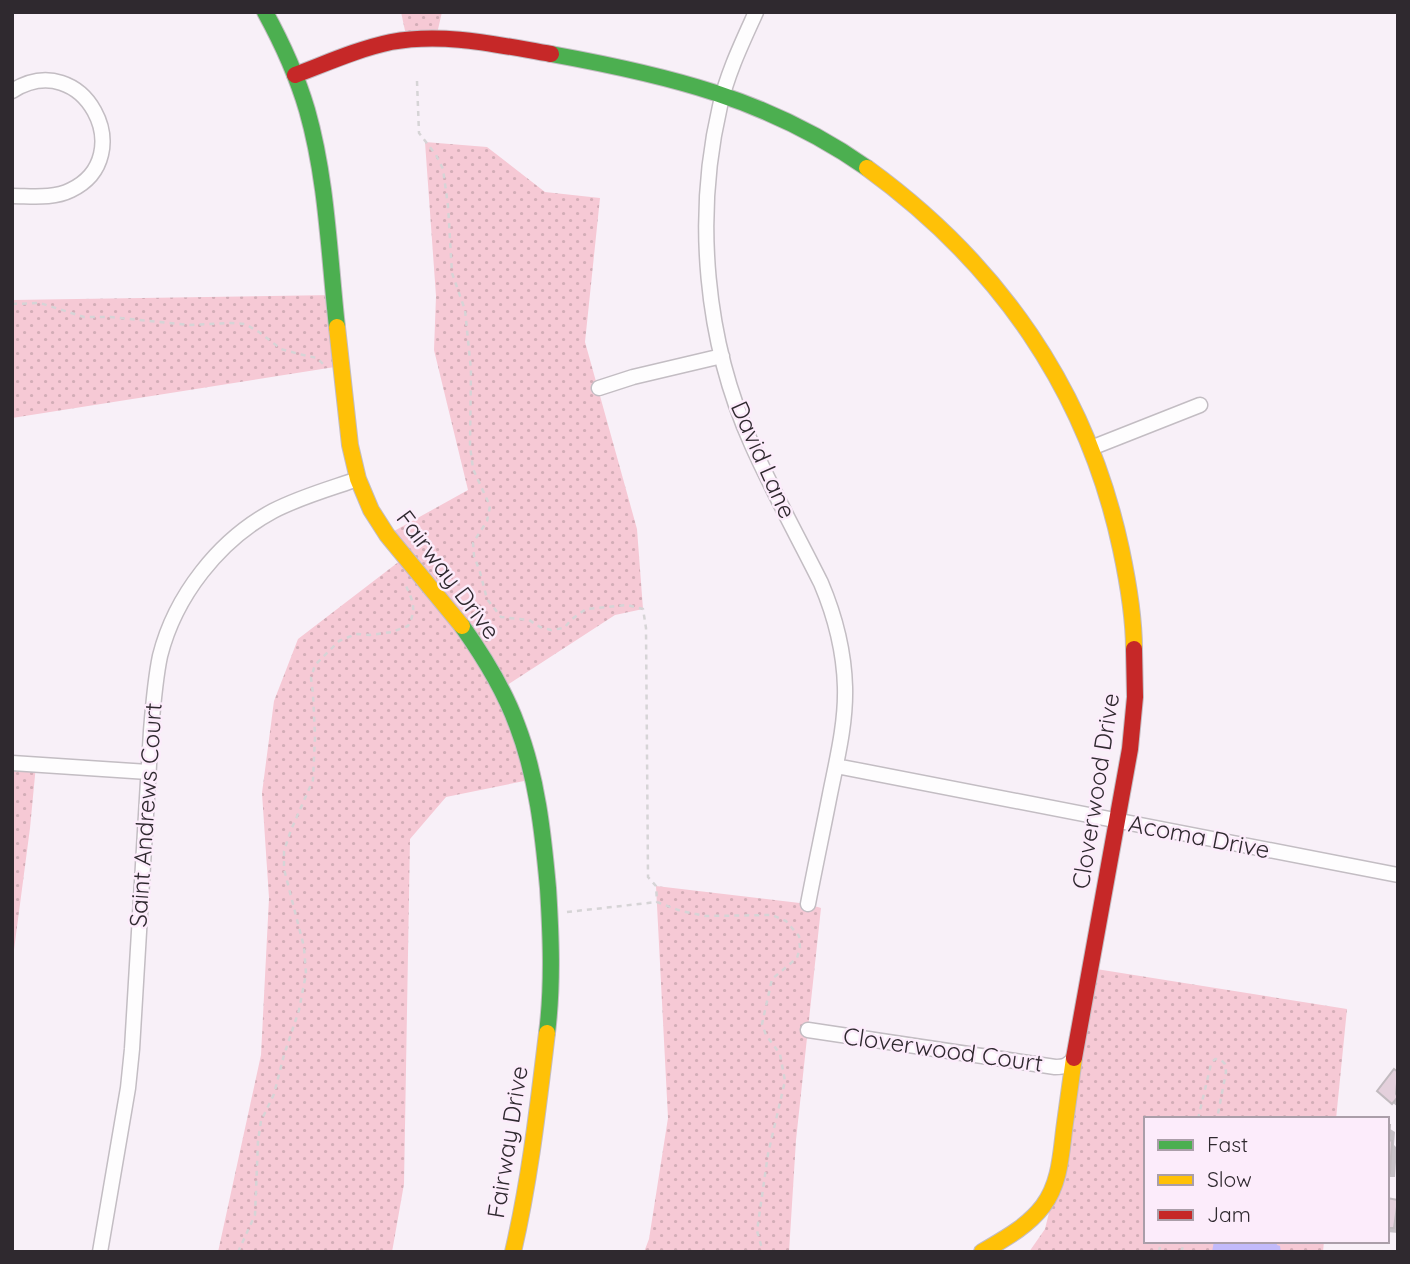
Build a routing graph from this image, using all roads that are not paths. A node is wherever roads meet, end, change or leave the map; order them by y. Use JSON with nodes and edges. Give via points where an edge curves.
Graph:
{"nodes":[{"id":1,"x":265,"y":12,"type":"edge"},
{"id":2,"x":756,"y":12,"type":"edge"},
{"id":3,"x":295,"y":75,"type":"junction"},
{"id":4,"x":12,"y":91,"type":"edge"},
{"id":5,"x":723,"y":94,"type":"junction"},
{"id":6,"x":12,"y":196,"type":"edge"},
{"id":7,"x":722,"y":356,"type":"junction"},
{"id":8,"x":599,"y":388,"type":"dead end"},
{"id":9,"x":1200,"y":405,"type":"dead end"},
{"id":10,"x":1091,"y":448,"type":"junction"},
{"id":11,"x":358,"y":479,"type":"junction"},
{"id":12,"x":12,"y":763,"type":"edge"},
{"id":13,"x":836,"y":766,"type":"junction"},
{"id":14,"x":148,"y":772,"type":"junction"},
{"id":15,"x":1117,"y":821,"type":"junction"},
{"id":16,"x":1398,"y":875,"type":"edge"},
{"id":17,"x":807,"y":904,"type":"dead end"},
{"id":18,"x":808,"y":1030,"type":"dead end"},
{"id":19,"x":1074,"y":1058,"type":"junction"},
{"id":20,"x":100,"y":1252,"type":"edge"},
{"id":21,"x":513,"y":1252,"type":"edge"},
{"id":22,"x":982,"y":1252,"type":"edge"}],
"edges":[{"from":1,"to":3,"type":"street","name":"Fairway Drive"},
{"from":2,"to":5,"type":"street","name":"David Lane"},
{"from":3,"to":5,"type":"street","name":"Cloverwood Drive","via":[[369,48],[436,38],[647,73]]},
{"from":3,"to":11,"type":"street","name":"Fairway Drive","via":[[321,176],[350,445]]},
{"from":4,"to":6,"type":"street","via":[[42,80],[70,87],[92,106],[102,143],[93,171],[72,190]]},
{"from":5,"to":7,"type":"street","name":"David Lane","via":[[706,212],[712,307]]},
{"from":5,"to":10,"type":"street","name":"Cloverwood Drive","via":[[828,141],[943,230],[1001,293],[1029,332],[1051,365]]},
{"from":7,"to":8,"type":"street"},
{"from":7,"to":13,"type":"street","name":"David Lane","via":[[752,445],[821,583],[837,629],[845,686]]},
{"from":9,"to":10,"type":"street"},
{"from":10,"to":15,"type":"street","name":"Cloverwood Drive","via":[[1121,546],[1133,632],[1135,700]]},
{"from":11,"to":14,"type":"street","name":"Saint Andrews Court","via":[[271,512],[232,540],[193,584],[161,654]]},
{"from":11,"to":21,"type":"street","name":"Fairway Drive","via":[[387,535],[455,616],[501,689],[517,724],[535,788],[550,914],[552,980],[532,1154]]},
{"from":12,"to":14,"type":"street"},
{"from":13,"to":15,"type":"street","name":"Acoma Drive"},
{"from":13,"to":17,"type":"street","name":"David Lane"},
{"from":14,"to":20,"type":"street","name":"Saint Andrews Court","via":[[132,1049]]},
{"from":15,"to":16,"type":"street","name":"Acoma Drive"},
{"from":15,"to":19,"type":"street","name":"Cloverwood Drive"},
{"from":18,"to":19,"type":"street","name":"Cloverwood Court","via":[[1055,1067],[1069,1065]]},
{"from":19,"to":22,"type":"street","name":"Cloverwood Drive","via":[[1058,1176],[1051,1195],[1041,1211]]}]}
